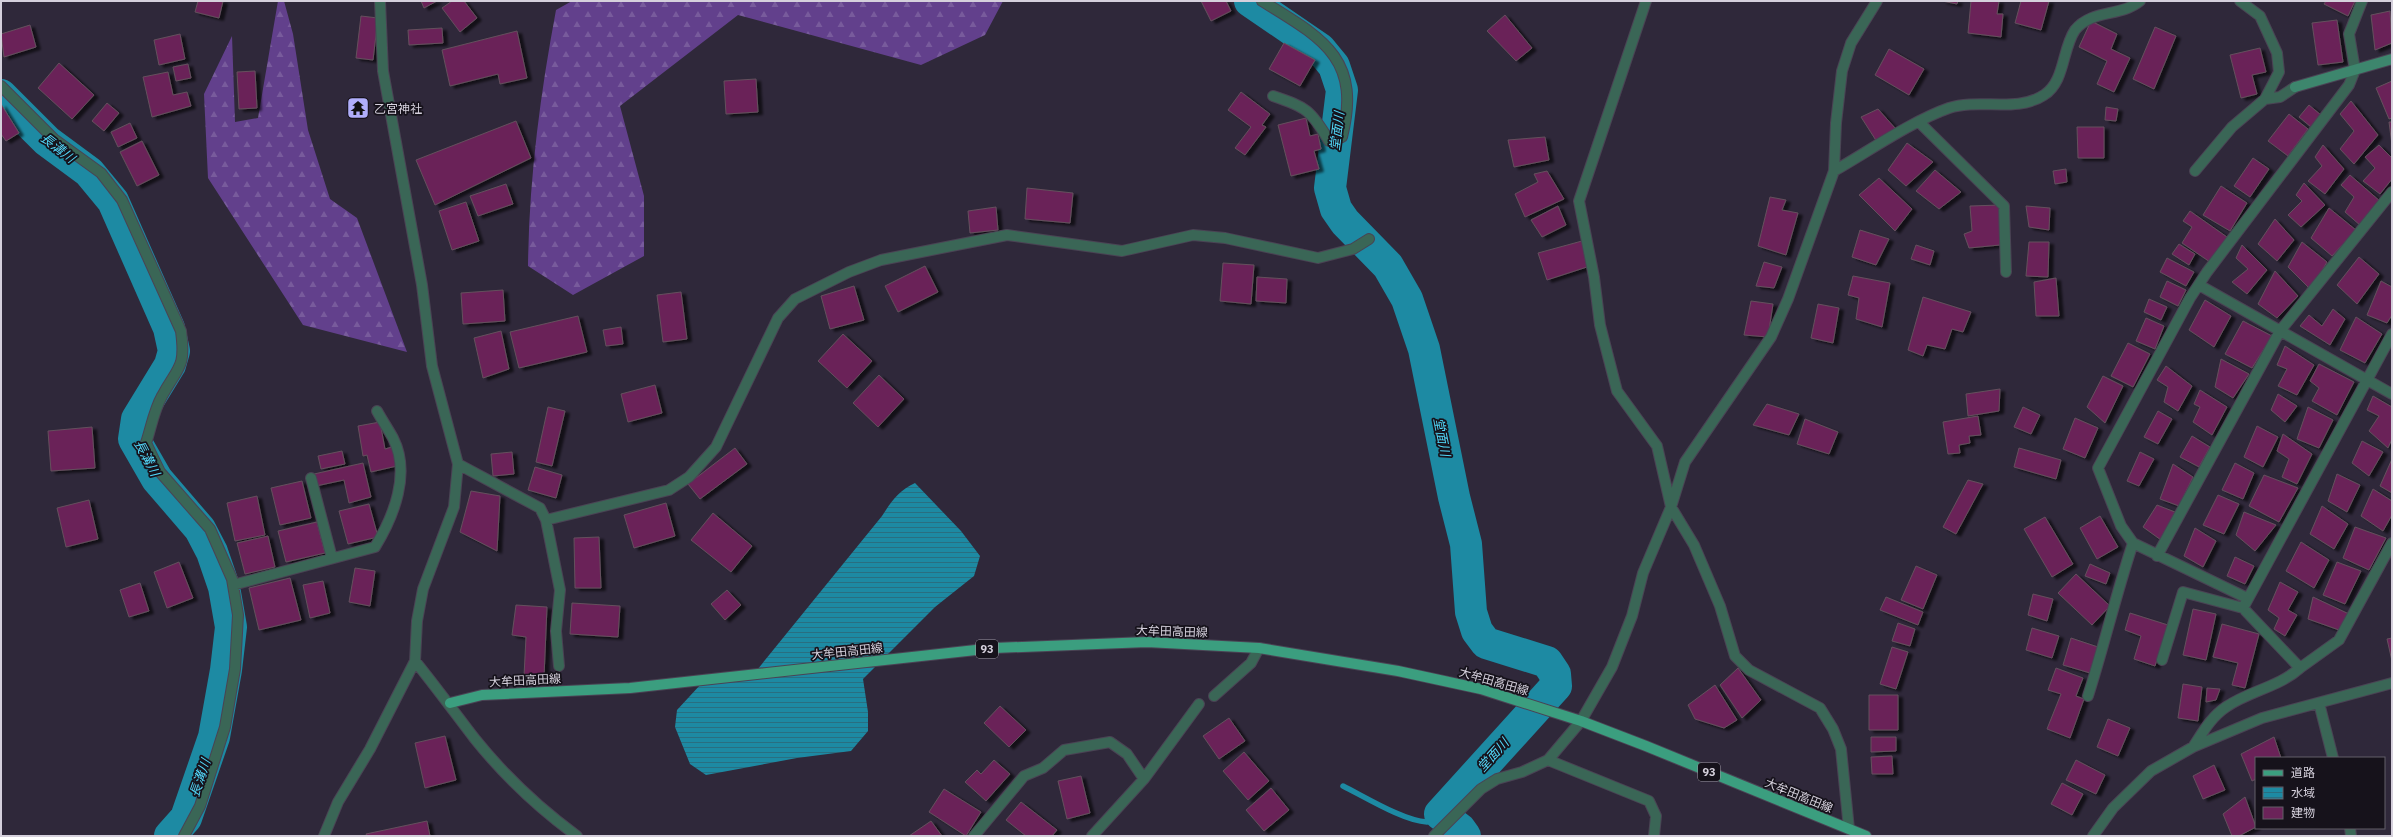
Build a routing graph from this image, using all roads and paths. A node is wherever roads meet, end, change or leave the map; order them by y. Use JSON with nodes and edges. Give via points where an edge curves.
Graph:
{"nodes":[{"id":1,"x":380,"y":1,"type":"edge"},
{"id":2,"x":1262,"y":1,"type":"edge"},
{"id":3,"x":1646,"y":1,"type":"edge"},
{"id":4,"x":1877,"y":1,"type":"edge"},
{"id":5,"x":2140,"y":1,"type":"edge"},
{"id":6,"x":2240,"y":1,"type":"edge"},
{"id":7,"x":2362,"y":1,"type":"edge"},
{"id":8,"x":2392,"y":59,"type":"edge"},
{"id":9,"x":2355,"y":70,"type":"junction"},
{"id":10,"x":1,"y":86,"type":"edge"},
{"id":11,"x":1273,"y":96,"type":"dead end"},
{"id":12,"x":2265,"y":99,"type":"junction"},
{"id":13,"x":1920,"y":122,"type":"junction"},
{"id":14,"x":1834,"y":171,"type":"junction"},
{"id":15,"x":2195,"y":171,"type":"dead end"},
{"id":16,"x":2392,"y":192,"type":"edge"},
{"id":17,"x":1369,"y":240,"type":"dead end"},
{"id":18,"x":2006,"y":272,"type":"dead end"},
{"id":19,"x":2199,"y":285,"type":"junction"},
{"id":20,"x":2280,"y":331,"type":"junction"},
{"id":21,"x":2392,"y":334,"type":"edge"},
{"id":22,"x":2367,"y":380,"type":"junction"},
{"id":23,"x":2392,"y":394,"type":"edge"},
{"id":24,"x":377,"y":411,"type":"dead end"},
{"id":25,"x":458,"y":464,"type":"junction"},
{"id":26,"x":311,"y":478,"type":"dead end"},
{"id":27,"x":1671,"y":507,"type":"junction"},
{"id":28,"x":546,"y":520,"type":"junction"},
{"id":29,"x":2133,"y":543,"type":"junction"},
{"id":30,"x":2390,"y":549,"type":"edge"},
{"id":31,"x":2158,"y":556,"type":"junction"},
{"id":32,"x":332,"y":558,"type":"junction"},
{"id":33,"x":233,"y":585,"type":"junction"},
{"id":34,"x":2247,"y":598,"type":"junction"},
{"id":35,"x":2243,"y":608,"type":"junction"},
{"id":36,"x":1259,"y":648,"type":"junction"},
{"id":37,"x":2162,"y":660,"type":"dead end"},
{"id":38,"x":415,"y":661,"type":"junction"},
{"id":39,"x":559,"y":666,"type":"dead end"},
{"id":40,"x":2300,"y":668,"type":"junction"},
{"id":41,"x":2392,"y":683,"type":"edge"},
{"id":42,"x":1214,"y":696,"type":"dead end"},
{"id":43,"x":2088,"y":696,"type":"dead end"},
{"id":44,"x":450,"y":703,"type":"junction"},
{"id":45,"x":2319,"y":703,"type":"junction"},
{"id":46,"x":1200,"y":704,"type":"dead end"},
{"id":47,"x":1581,"y":721,"type":"junction"},
{"id":48,"x":2193,"y":747,"type":"junction"},
{"id":49,"x":2333,"y":757,"type":"edge"},
{"id":50,"x":1548,"y":760,"type":"junction"},
{"id":51,"x":1144,"y":779,"type":"junction"},
{"id":52,"x":1849,"y":829,"type":"junction"},
{"id":53,"x":184,"y":836,"type":"edge"},
{"id":54,"x":324,"y":836,"type":"edge"},
{"id":55,"x":578,"y":836,"type":"edge"},
{"id":56,"x":974,"y":836,"type":"edge"},
{"id":57,"x":1092,"y":836,"type":"edge"},
{"id":58,"x":1434,"y":836,"type":"edge"},
{"id":59,"x":1654,"y":836,"type":"edge"},
{"id":60,"x":1866,"y":836,"type":"edge"},
{"id":61,"x":2093,"y":836,"type":"edge"}],
"edges":[{"from":1,"to":25,"type":"street","via":[[383,71],[422,285],[432,366]]},
{"from":2,"to":11,"type":"street","via":[[1295,21],[1330,49],[1340,64],[1348,90],[1347,118],[1342,137],[1329,141],[1319,124],[1302,106]]},
{"from":3,"to":27,"type":"street","via":[[1579,201],[1594,277],[1600,325],[1617,391],[1657,446]]},
{"from":4,"to":14,"type":"street","via":[[1851,43],[1842,71]]},
{"from":5,"to":13,"type":"street","via":[[2132,8],[2085,20],[2074,32],[2056,79],[2045,95],[2027,104],[1968,103]]},
{"from":6,"to":12,"type":"street","via":[[2260,16],[2277,54],[2278,72]]},
{"from":7,"to":9,"type":"street","via":[[2349,34]]},
{"from":8,"to":9,"type":"street"},
{"from":9,"to":12,"type":"street","via":[[2295,87],[2280,97]]},
{"from":9,"to":19,"type":"street","via":[[2349,86]]},
{"from":10,"to":33,"type":"street","via":[[54,139],[101,173],[122,200],[181,331],[184,354],[176,374],[161,397],[146,443],[160,472],[210,529]]},
{"from":12,"to":15,"type":"street","via":[[2232,127]]},
{"from":13,"to":14,"type":"street"},
{"from":13,"to":18,"type":"street","via":[[2004,206]]},
{"from":14,"to":27,"type":"street","via":[[1788,299],[1771,337],[1685,462]]},
{"from":16,"to":20,"type":"street"},
{"from":17,"to":28,"type":"street","via":[[1354,249],[1318,258],[1225,238],[1193,235],[1122,251],[1007,236],[881,260],[849,272],[795,299],[778,318],[716,447],[689,477],[669,490]]},
{"from":19,"to":20,"type":"street"},
{"from":19,"to":29,"type":"street","via":[[2098,468],[2121,526]]},
{"from":20,"to":22,"type":"street"},
{"from":20,"to":31,"type":"street"},
{"from":21,"to":22,"type":"street"},
{"from":22,"to":23,"type":"street"},
{"from":22,"to":34,"type":"street"},
{"from":24,"to":32,"type":"street","via":[[394,439],[401,464],[397,502],[388,526],[375,546]]},
{"from":25,"to":28,"type":"street","via":[[540,508]]},
{"from":25,"to":38,"type":"street","via":[[454,507],[423,589],[417,621]]},
{"from":26,"to":32,"type":"street"},
{"from":27,"to":47,"type":"street","via":[[1643,573],[1632,616],[1612,667]]},
{"from":27,"to":52,"type":"street","via":[[1694,545],[1712,586],[1735,656],[1749,670],[1820,708],[1833,729],[1841,749]]},
{"from":28,"to":39,"type":"street","via":[[560,590],[556,630]]},
{"from":29,"to":31,"type":"street"},
{"from":29,"to":43,"type":"street","via":[[2115,595],[2108,635]]},
{"from":30,"to":40,"type":"street","via":[[2339,640]]},
{"from":31,"to":34,"type":"street"},
{"from":32,"to":33,"type":"street"},
{"from":33,"to":53,"type":"street","via":[[238,615],[235,669],[225,727],[200,806]]},
{"from":34,"to":35,"type":"street"},
{"from":35,"to":37,"type":"street","via":[[2183,592]]},
{"from":35,"to":40,"type":"street"},
{"from":36,"to":42,"type":"street","via":[[1252,663]]},
{"from":36,"to":44,"type":"main road","name":"大牟田高田線","number":"93","via":[[1147,642],[994,648],[630,688],[482,695]]},
{"from":36,"to":47,"type":"main road","name":"大牟田高田線","number":"93","via":[[1398,671],[1481,689]]},
{"from":38,"to":44,"type":"street"},
{"from":38,"to":54,"type":"street","via":[[370,749],[338,802]]},
{"from":40,"to":48,"type":"street","via":[[2291,676],[2227,706],[2214,716]]},
{"from":41,"to":45,"type":"street"},
{"from":44,"to":55,"type":"street","via":[[476,740],[506,774]]},
{"from":45,"to":48,"type":"street","via":[[2262,718]]},
{"from":45,"to":49,"type":"street"},
{"from":46,"to":51,"type":"street"},
{"from":47,"to":50,"type":"street"},
{"from":47,"to":52,"type":"main road","name":"大牟田高田線","number":"93"},
{"from":48,"to":61,"type":"street","via":[[2151,770],[2113,808]]},
{"from":50,"to":58,"type":"street","via":[[1522,772],[1496,779],[1481,789]]},
{"from":50,"to":59,"type":"street","via":[[1649,801],[1656,816]]},
{"from":51,"to":56,"type":"street","via":[[1127,754],[1110,742],[1064,750],[1043,768],[1024,776]]},
{"from":51,"to":57,"type":"street"},
{"from":52,"to":60,"type":"main road","name":"大牟田高田線","number":"93"}]}
